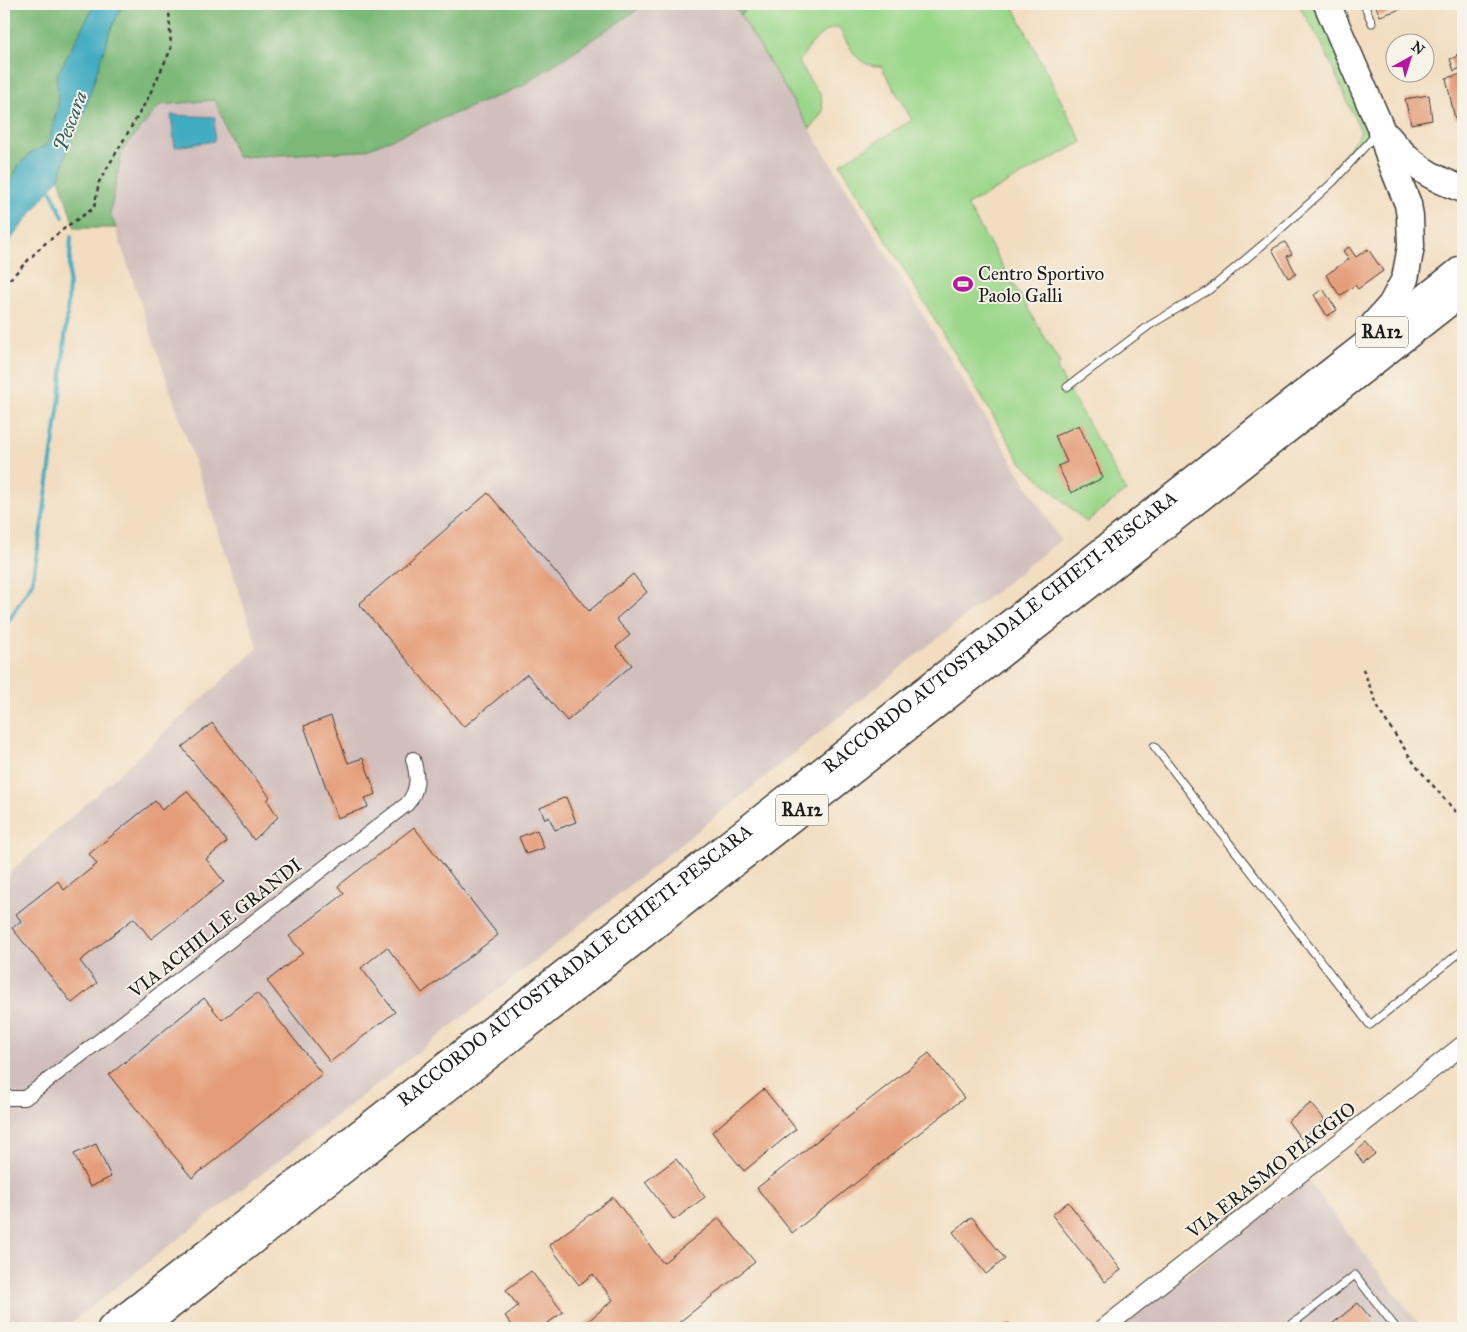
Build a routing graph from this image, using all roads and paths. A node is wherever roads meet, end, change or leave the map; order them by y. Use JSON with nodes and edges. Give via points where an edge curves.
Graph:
{"nodes":[{"id":1,"x":172,"y":4,"type":"edge"},
{"id":2,"x":1327,"y":4,"type":"edge"},
{"id":3,"x":1364,"y":4,"type":"edge"},
{"id":4,"x":1372,"y":23,"type":"dead end"},
{"id":5,"x":1381,"y":129,"type":"junction"},
{"id":6,"x":1463,"y":189,"type":"edge"},
{"id":7,"x":1463,"y":268,"type":"edge"},
{"id":8,"x":4,"y":285,"type":"edge"},
{"id":9,"x":1463,"y":292,"type":"edge"},
{"id":10,"x":1067,"y":387,"type":"dead end"},
{"id":11,"x":1301,"y":396,"type":"junction"},
{"id":12,"x":1363,"y":670,"type":"dead end"},
{"id":13,"x":1154,"y":746,"type":"dead end"},
{"id":14,"x":413,"y":759,"type":"dead end"},
{"id":15,"x":1463,"y":820,"type":"edge"},
{"id":16,"x":1463,"y":950,"type":"edge"},
{"id":17,"x":1463,"y":1045,"type":"edge"},
{"id":18,"x":4,"y":1098,"type":"edge"},
{"id":19,"x":111,"y":1328,"type":"edge"},
{"id":20,"x":142,"y":1328,"type":"edge"},
{"id":21,"x":1104,"y":1328,"type":"edge"},
{"id":22,"x":1287,"y":1328,"type":"edge"},
{"id":23,"x":1396,"y":1328,"type":"edge"}],
"edges":[{"from":1,"to":8,"type":"path","via":[[169,9],[171,49],[147,100],[99,182],[94,208],[42,246]]},
{"from":2,"to":5,"type":"highway"},
{"from":3,"to":4,"type":"lane"},
{"from":5,"to":6,"type":"highway","via":[[1415,166],[1436,179]]},
{"from":5,"to":10,"type":"lane","via":[[1333,182],[1208,290],[1150,325]]},
{"from":5,"to":11,"type":"highway","via":[[1408,204],[1412,235],[1408,267],[1401,288],[1385,314],[1310,375]]},
{"from":7,"to":11,"type":"highway","name":"RACCORDO AUTOSTRADALE CHIETI-PESCARA","number":"RA12"},
{"from":9,"to":20,"type":"highway","name":"RACCORDO AUTOSTRADALE CHIETI-PESCARA","number":"RA12"},
{"from":11,"to":19,"type":"highway","name":"RACCORDO AUTOSTRADALE CHIETI-PESCARA","number":"RA12"},
{"from":12,"to":15,"type":"path","via":[[1380,712],[1416,766]]},
{"from":13,"to":16,"type":"lane","via":[[1370,1025]]},
{"from":14,"to":18,"type":"street","name":"VIA ACHILLE GRANDI","via":[[416,787],[408,804],[24,1098]]},
{"from":17,"to":21,"type":"street","name":"VIA ERASMO PIAGGIO"},
{"from":22,"to":23,"type":"lane","via":[[1354,1275]]}]}
